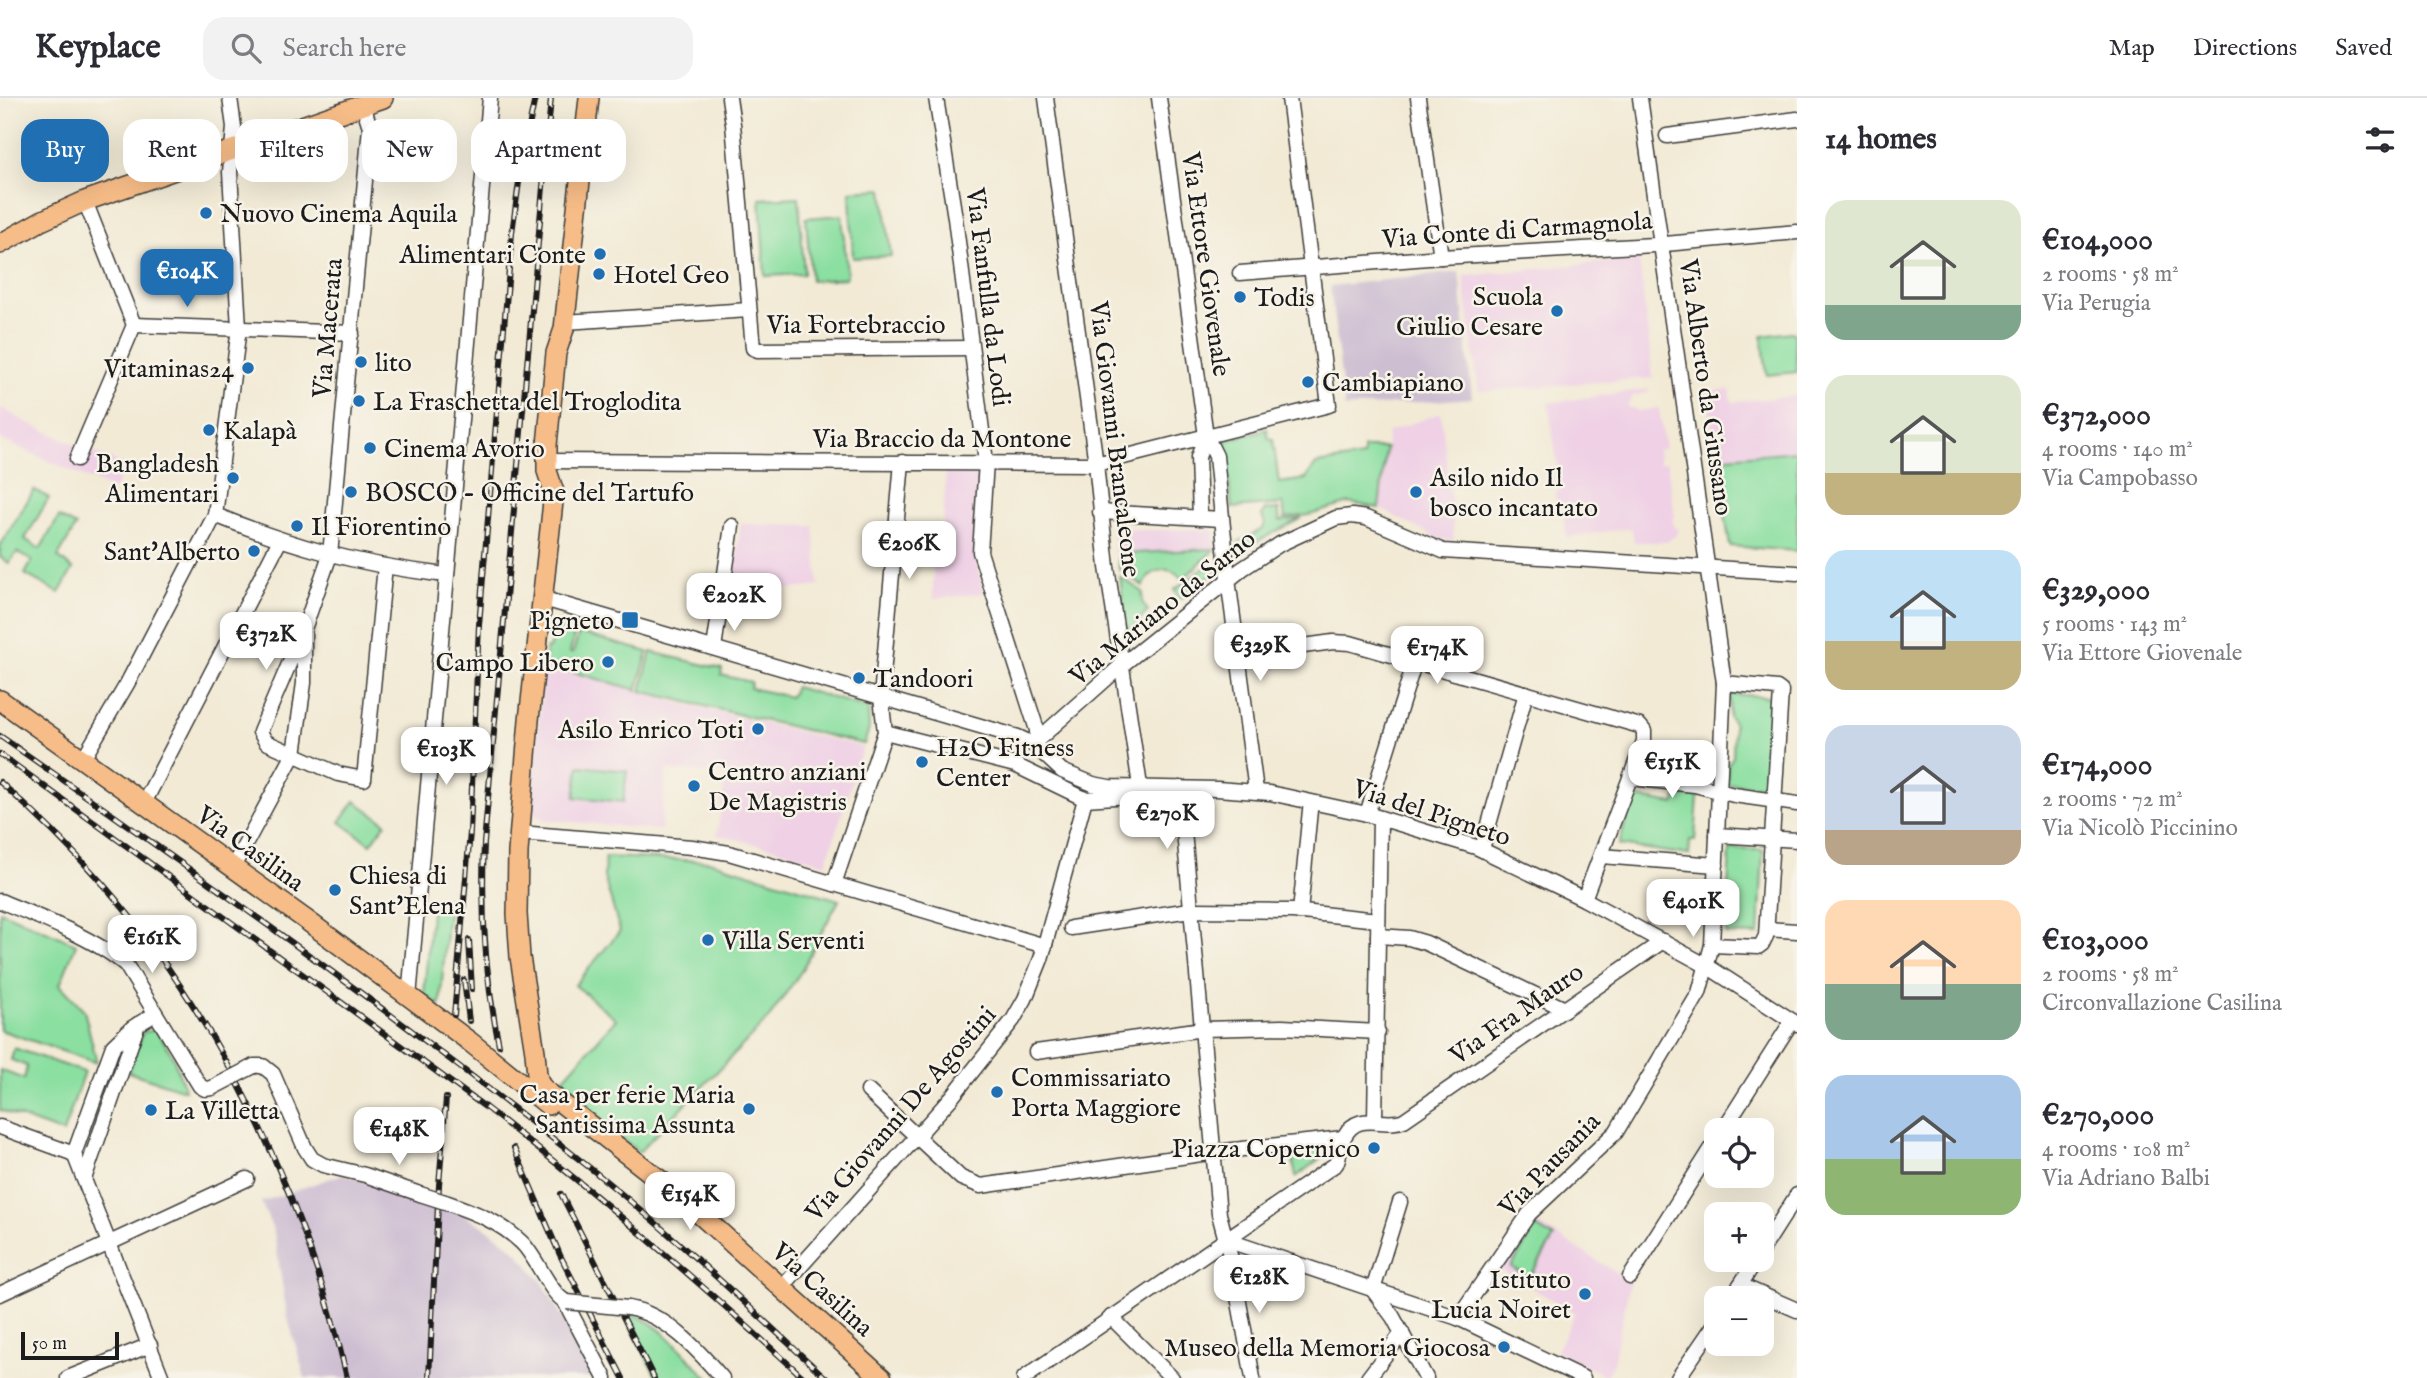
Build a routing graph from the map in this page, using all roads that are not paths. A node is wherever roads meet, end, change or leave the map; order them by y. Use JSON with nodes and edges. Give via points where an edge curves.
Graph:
{"nodes":[{"id":1,"x":230,"y":98,"type":"edge"},
{"id":2,"x":383,"y":98,"type":"edge"},
{"id":3,"x":490,"y":98,"type":"edge"},
{"id":4,"x":589,"y":98,"type":"edge"},
{"id":5,"x":729,"y":98,"type":"edge"},
{"id":6,"x":936,"y":98,"type":"edge"},
{"id":7,"x":1046,"y":98,"type":"edge"},
{"id":8,"x":1159,"y":98,"type":"edge"},
{"id":9,"x":1289,"y":98,"type":"edge"},
{"id":10,"x":1418,"y":98,"type":"edge"},
{"id":11,"x":1640,"y":98,"type":"edge"},
{"id":12,"x":363,"y":105,"type":"junction"},
{"id":13,"x":1797,"y":119,"type":"edge"},
{"id":14,"x":1667,"y":136,"type":"dead end"},
{"id":15,"x":232,"y":151,"type":"junction"},
{"id":16,"x":85,"y":201,"type":"junction"},
{"id":17,"x":1797,"y":232,"type":"edge"},
{"id":18,"x":0,"y":244,"type":"edge"},
{"id":19,"x":1662,"y":244,"type":"junction"},
{"id":20,"x":1441,"y":257,"type":"junction"},
{"id":21,"x":1310,"y":269,"type":"junction"},
{"id":22,"x":1240,"y":272,"type":"dead end"},
{"id":23,"x":750,"y":310,"type":"junction"},
{"id":24,"x":565,"y":322,"type":"junction"},
{"id":25,"x":134,"y":325,"type":"junction"},
{"id":26,"x":239,"y":328,"type":"junction"},
{"id":27,"x":352,"y":333,"type":"junction"},
{"id":28,"x":971,"y":348,"type":"junction"},
{"id":29,"x":1206,"y":436,"type":"junction"},
{"id":30,"x":77,"y":459,"type":"dead end"},
{"id":31,"x":546,"y":461,"type":"junction"},
{"id":32,"x":902,"y":462,"type":"junction"},
{"id":33,"x":986,"y":462,"type":"junction"},
{"id":34,"x":1096,"y":464,"type":"junction"},
{"id":35,"x":1100,"y":512,"type":"junction"},
{"id":36,"x":215,"y":515,"type":"junction"},
{"id":37,"x":1200,"y":519,"type":"junction"},
{"id":38,"x":1222,"y":519,"type":"junction"},
{"id":39,"x":732,"y":526,"type":"dead end"},
{"id":40,"x":280,"y":540,"type":"junction"},
{"id":41,"x":330,"y":555,"type":"junction"},
{"id":42,"x":385,"y":566,"type":"junction"},
{"id":43,"x":1708,"y":566,"type":"junction"},
{"id":44,"x":1797,"y":573,"type":"edge"},
{"id":45,"x":438,"y":574,"type":"dead end"},
{"id":46,"x":1228,"y":579,"type":"junction"},
{"id":47,"x":544,"y":599,"type":"junction"},
{"id":48,"x":304,"y":629,"type":"junction"},
{"id":49,"x":714,"y":648,"type":"junction"},
{"id":50,"x":1238,"y":655,"type":"junction"},
{"id":51,"x":1415,"y":661,"type":"junction"},
{"id":52,"x":1122,"y":665,"type":"junction"},
{"id":53,"x":1724,"y":683,"type":"junction"},
{"id":54,"x":1526,"y":693,"type":"junction"},
{"id":55,"x":881,"y":697,"type":"junction"},
{"id":56,"x":0,"y":700,"type":"edge"},
{"id":57,"x":885,"y":732,"type":"junction"},
{"id":58,"x":1033,"y":744,"type":"junction"},
{"id":59,"x":294,"y":754,"type":"junction"},
{"id":60,"x":83,"y":759,"type":"junction"},
{"id":61,"x":1631,"y":778,"type":"junction"},
{"id":62,"x":1140,"y":786,"type":"junction"},
{"id":63,"x":1180,"y":788,"type":"junction"},
{"id":64,"x":1256,"y":791,"type":"junction"},
{"id":65,"x":1720,"y":791,"type":"junction"},
{"id":66,"x":1085,"y":799,"type":"junction"},
{"id":67,"x":1774,"y":801,"type":"junction"},
{"id":68,"x":144,"y":803,"type":"junction"},
{"id":69,"x":1797,"y":804,"type":"edge"},
{"id":70,"x":1310,"y":810,"type":"dead end"},
{"id":71,"x":1373,"y":816,"type":"junction"},
{"id":72,"x":519,"y":833,"type":"junction"},
{"id":73,"x":1717,"y":835,"type":"junction"},
{"id":74,"x":1772,"y":838,"type":"junction"},
{"id":75,"x":1797,"y":840,"type":"edge"},
{"id":76,"x":1482,"y":849,"type":"junction"},
{"id":77,"x":1601,"y":856,"type":"junction"},
{"id":78,"x":1716,"y":864,"type":"junction"},
{"id":79,"x":233,"y":867,"type":"junction"},
{"id":80,"x":834,"y":884,"type":"junction"},
{"id":81,"x":1584,"y":899,"type":"junction"},
{"id":82,"x":0,"y":901,"type":"edge"},
{"id":83,"x":1190,"y":910,"type":"junction"},
{"id":84,"x":1300,"y":912,"type":"junction"},
{"id":85,"x":1378,"y":919,"type":"junction"},
{"id":86,"x":1071,"y":928,"type":"dead end"},
{"id":87,"x":1768,"y":929,"type":"junction"},
{"id":88,"x":1797,"y":931,"type":"edge"},
{"id":89,"x":1378,"y":936,"type":"junction"},
{"id":90,"x":1663,"y":942,"type":"junction"},
{"id":91,"x":1712,"y":945,"type":"junction"},
{"id":92,"x":1045,"y":946,"type":"junction"},
{"id":93,"x":1707,"y":966,"type":"junction"},
{"id":94,"x":409,"y":996,"type":"junction"},
{"id":95,"x":1565,"y":1009,"type":"junction"},
{"id":96,"x":155,"y":1014,"type":"junction"},
{"id":97,"x":1795,"y":1022,"type":"edge"},
{"id":98,"x":138,"y":1024,"type":"junction"},
{"id":99,"x":1203,"y":1029,"type":"junction"},
{"id":100,"x":1378,"y":1032,"type":"junction"},
{"id":101,"x":469,"y":1041,"type":"junction"},
{"id":102,"x":1036,"y":1052,"type":"dead end"},
{"id":103,"x":536,"y":1069,"type":"junction"},
{"id":104,"x":868,"y":1091,"type":"dead end"},
{"id":105,"x":1731,"y":1118,"type":"edge"},
{"id":106,"x":1375,"y":1120,"type":"junction"},
{"id":107,"x":0,"y":1127,"type":"edge"},
{"id":108,"x":917,"y":1136,"type":"junction"},
{"id":109,"x":1343,"y":1138,"type":"junction"},
{"id":110,"x":1215,"y":1152,"type":"junction"},
{"id":111,"x":74,"y":1154,"type":"junction"},
{"id":112,"x":1704,"y":1160,"type":"edge"},
{"id":113,"x":83,"y":1179,"type":"junction"},
{"id":114,"x":247,"y":1179,"type":"dead end"},
{"id":115,"x":1797,"y":1195,"type":"edge"},
{"id":116,"x":1400,"y":1202,"type":"dead end"},
{"id":117,"x":1774,"y":1231,"type":"edge"},
{"id":118,"x":1226,"y":1240,"type":"junction"},
{"id":119,"x":110,"y":1244,"type":"junction"},
{"id":120,"x":1749,"y":1272,"type":"edge"},
{"id":121,"x":1630,"y":1277,"type":"dead end"},
{"id":122,"x":1741,"y":1285,"type":"joint"},
{"id":123,"x":782,"y":1287,"type":"junction"},
{"id":124,"x":4,"y":1288,"type":"edge"},
{"id":125,"x":1373,"y":1290,"type":"junction"},
{"id":126,"x":566,"y":1302,"type":"junction"},
{"id":127,"x":1797,"y":1310,"type":"edge"},
{"id":128,"x":1111,"y":1317,"type":"junction"},
{"id":129,"x":1458,"y":1318,"type":"junction"},
{"id":130,"x":1402,"y":1332,"type":"junction"},
{"id":131,"x":1704,"y":1340,"type":"edge"},
{"id":132,"x":150,"y":1345,"type":"junction"},
{"id":133,"x":68,"y":1378,"type":"edge"},
{"id":134,"x":162,"y":1378,"type":"edge"},
{"id":135,"x":605,"y":1378,"type":"edge"},
{"id":136,"x":722,"y":1378,"type":"edge"},
{"id":137,"x":864,"y":1378,"type":"edge"},
{"id":138,"x":883,"y":1378,"type":"edge"},
{"id":139,"x":1024,"y":1378,"type":"edge"},
{"id":140,"x":1172,"y":1378,"type":"edge"},
{"id":141,"x":1253,"y":1378,"type":"edge"},
{"id":142,"x":1368,"y":1378,"type":"edge"},
{"id":143,"x":1426,"y":1378,"type":"edge"},
{"id":144,"x":1583,"y":1378,"type":"edge"},
{"id":145,"x":1678,"y":1378,"type":"edge"}],
"edges":[{"from":1,"to":15,"type":"street"},
{"from":2,"to":12,"type":"main road"},
{"from":3,"to":94,"type":"street"},
{"from":4,"to":24,"type":"main road"},
{"from":5,"to":23,"type":"street"},
{"from":6,"to":28,"type":"street","name":"Via Fanfulla da Lodi"},
{"from":7,"to":34,"type":"street","name":"Via Giovanni Brancaleone"},
{"from":8,"to":29,"type":"street","name":"Via Ettore Giovenale"},
{"from":9,"to":21,"type":"street"},
{"from":10,"to":20,"type":"street"},
{"from":11,"to":19,"type":"street","name":"Via Alberto da Giussano"},
{"from":12,"to":15,"type":"main road"},
{"from":12,"to":27,"type":"street","name":"Via Macerata","via":[[370,127]]},
{"from":13,"to":14,"type":"street"},
{"from":15,"to":16,"type":"main road"},
{"from":15,"to":26,"type":"street"},
{"from":16,"to":18,"type":"main road"},
{"from":16,"to":25,"type":"street"},
{"from":17,"to":19,"type":"street","name":"Via Conte di Carmagnola"},
{"from":19,"to":20,"type":"street","name":"Via Conte di Carmagnola"},
{"from":19,"to":43,"type":"street","name":"Via Alberto da Giussano"},
{"from":20,"to":21,"type":"street","name":"Via Conte di Carmagnola"},
{"from":21,"to":22,"type":"street","name":"Via Conte di Carmagnola"},
{"from":21,"to":29,"type":"street","name":"Via Braccio da Montone","via":[[1329,405]]},
{"from":23,"to":24,"type":"street","name":"Via Fortebraccio"},
{"from":23,"to":28,"type":"street","name":"Via Fortebraccio","via":[[756,350]]},
{"from":24,"to":31,"type":"main road","via":[[555,356]]},
{"from":25,"to":26,"type":"street"},
{"from":25,"to":30,"type":"street"},
{"from":26,"to":27,"type":"street"},
{"from":26,"to":36,"type":"street"},
{"from":27,"to":41,"type":"street","name":"Via Macerata"},
{"from":28,"to":33,"type":"street","name":"Via Fanfulla da Lodi"},
{"from":29,"to":34,"type":"street","name":"Via Braccio da Montone"},
{"from":29,"to":37,"type":"street","name":"Via Ettore Giovenale","via":[[1198,457]]},
{"from":29,"to":38,"type":"street","name":"Via Ettore Giovenale","via":[[1216,456]]},
{"from":31,"to":32,"type":"street","name":"Via Braccio da Montone"},
{"from":31,"to":47,"type":"main road","via":[[554,492]]},
{"from":32,"to":33,"type":"street","name":"Via Braccio da Montone"},
{"from":32,"to":55,"type":"street"},
{"from":33,"to":34,"type":"street","name":"Via Braccio da Montone"},
{"from":33,"to":58,"type":"street","name":"Via Fanfulla da Lodi","via":[[980,552],[1037,730]]},
{"from":34,"to":35,"type":"street","name":"Via Giovanni Brancaleone"},
{"from":35,"to":37,"type":"street"},
{"from":35,"to":52,"type":"street","name":"Via Giovanni Brancaleone"},
{"from":36,"to":40,"type":"street"},
{"from":36,"to":60,"type":"street"},
{"from":37,"to":38,"type":"street"},
{"from":38,"to":46,"type":"street","name":"Via Ettore Giovenale"},
{"from":39,"to":49,"type":"street"},
{"from":40,"to":41,"type":"street"},
{"from":40,"to":68,"type":"street"},
{"from":41,"to":42,"type":"street"},
{"from":41,"to":48,"type":"street","name":"Via Macerata"},
{"from":42,"to":45,"type":"street"},
{"from":42,"to":59,"type":"street","via":[[364,779],[338,775]]},
{"from":43,"to":44,"type":"street"},
{"from":43,"to":46,"type":"street","name":"Via Mariano da Sarno","via":[[1438,549],[1366,518],[1346,516],[1280,544]]},
{"from":43,"to":53,"type":"street","name":"Via Alberto da Giussano"},
{"from":46,"to":50,"type":"street","name":"Via Ettore Giovenale"},
{"from":46,"to":52,"type":"street","name":"Via Mariano da Sarno"},
{"from":47,"to":49,"type":"street","name":"Via del Pigneto"},
{"from":47,"to":72,"type":"main road"},
{"from":48,"to":59,"type":"street","via":[[304,683]]},
{"from":48,"to":59,"type":"street","name":"Via Macerata","via":[[260,733],[266,742]]},
{"from":49,"to":55,"type":"street","name":"Via del Pigneto"},
{"from":50,"to":51,"type":"street","via":[[1342,642]]},
{"from":50,"to":64,"type":"street","name":"Via Ettore Giovenale"},
{"from":51,"to":54,"type":"street"},
{"from":51,"to":71,"type":"street"},
{"from":52,"to":58,"type":"street","name":"Via Mariano da Sarno"},
{"from":52,"to":62,"type":"street","name":"Via Giovanni Brancaleone"},
{"from":53,"to":65,"type":"street","name":"Via Alberto da Giussano"},
{"from":53,"to":67,"type":"street","via":[[1781,691]]},
{"from":54,"to":61,"type":"street","via":[[1643,728],[1644,741]]},
{"from":54,"to":76,"type":"street"},
{"from":55,"to":57,"type":"street"},
{"from":55,"to":58,"type":"street","name":"Via del Pigneto"},
{"from":56,"to":60,"type":"main road","name":"Via Casilina"},
{"from":57,"to":66,"type":"street","name":"Via del Pigneto","via":[[1015,765]]},
{"from":57,"to":80,"type":"street"},
{"from":58,"to":62,"type":"street","name":"Via del Pigneto","via":[[1062,771],[1084,782]]},
{"from":59,"to":79,"type":"street"},
{"from":60,"to":68,"type":"main road","name":"Via Casilina"},
{"from":61,"to":65,"type":"street"},
{"from":61,"to":77,"type":"street"},
{"from":62,"to":63,"type":"street","name":"Via del Pigneto"},
{"from":63,"to":64,"type":"street","name":"Via del Pigneto"},
{"from":63,"to":66,"type":"street","name":"Via del Pigneto","via":[[1171,793]]},
{"from":63,"to":83,"type":"street"},
{"from":64,"to":71,"type":"street","name":"Via del Pigneto"},
{"from":65,"to":67,"type":"street"},
{"from":65,"to":73,"type":"street","name":"Via Alberto da Giussano"},
{"from":66,"to":92,"type":"street","name":"Via Giovanni De Agostini"},
{"from":67,"to":69,"type":"street"},
{"from":67,"to":74,"type":"street"},
{"from":68,"to":79,"type":"main road","name":"Via Casilina"},
{"from":70,"to":84,"type":"street"},
{"from":71,"to":76,"type":"street","name":"Via del Pigneto"},
{"from":71,"to":85,"type":"street"},
{"from":72,"to":80,"type":"street","via":[[710,850]]},
{"from":72,"to":103,"type":"main road","via":[[518,936]]},
{"from":73,"to":74,"type":"street"},
{"from":73,"to":78,"type":"street","name":"Via Pausania"},
{"from":74,"to":75,"type":"street"},
{"from":74,"to":87,"type":"street"},
{"from":76,"to":81,"type":"street","name":"Via del Pigneto"},
{"from":77,"to":78,"type":"street"},
{"from":77,"to":81,"type":"street"},
{"from":78,"to":91,"type":"street","name":"Via Pausania"},
{"from":79,"to":94,"type":"main road","name":"Via Casilina"},
{"from":80,"to":92,"type":"street"},
{"from":81,"to":90,"type":"street","name":"Via del Pigneto"},
{"from":82,"to":96,"type":"street","via":[[117,958]]},
{"from":83,"to":84,"type":"street"},
{"from":83,"to":86,"type":"street"},
{"from":83,"to":99,"type":"street"},
{"from":84,"to":85,"type":"street"},
{"from":85,"to":89,"type":"street"},
{"from":87,"to":88,"type":"street"},
{"from":87,"to":91,"type":"street","via":[[1758,947]]},
{"from":89,"to":95,"type":"street","via":[[1420,941]]},
{"from":89,"to":100,"type":"street"},
{"from":90,"to":93,"type":"street","name":"Via del Pigneto"},
{"from":90,"to":95,"type":"street","name":"Via Fra Mauro"},
{"from":91,"to":93,"type":"street","name":"Via Pausania"},
{"from":92,"to":108,"type":"street","name":"Via Giovanni De Agostini","via":[[1013,1020]]},
{"from":93,"to":97,"type":"street","name":"Via del Pigneto"},
{"from":93,"to":129,"type":"street","name":"Via Pausania","via":[[1691,1010],[1616,1132],[1529,1214]]},
{"from":94,"to":101,"type":"main road","name":"Via Casilina"},
{"from":95,"to":106,"type":"street","name":"Via Fra Mauro","via":[[1395,1124]]},
{"from":96,"to":98,"type":"street"},
{"from":96,"to":126,"type":"street","bridge":true,"via":[[200,1086],[212,1088],[254,1066],[263,1066],[272,1074],[312,1158],[488,1218],[532,1253]]},
{"from":97,"to":105,"type":"street"},
{"from":98,"to":111,"type":"street","via":[[113,1046]]},
{"from":98,"to":113,"type":"street"},
{"from":99,"to":100,"type":"street"},
{"from":99,"to":102,"type":"street"},
{"from":99,"to":110,"type":"street"},
{"from":100,"to":106,"type":"street"},
{"from":101,"to":103,"type":"street","name":"Via Casilina","via":[[515,1068]]},
{"from":101,"to":137,"type":"main road","name":"Via Casilina","via":[[665,1197]]},
{"from":103,"to":123,"type":"main road","name":"Via Casilina","via":[[546,1091],[674,1191]]},
{"from":104,"to":108,"type":"street"},
{"from":106,"to":109,"type":"street","via":[[1355,1126]]},
{"from":107,"to":111,"type":"street"},
{"from":108,"to":110,"type":"street","via":[[961,1178],[981,1185]]},
{"from":108,"to":123,"type":"street","name":"Via Giovanni De Agostini"},
{"from":109,"to":110,"type":"street"},
{"from":109,"to":118,"type":"street","via":[[1336,1164]]},
{"from":110,"to":118,"type":"street","via":[[1219,1214]]},
{"from":111,"to":113,"type":"street"},
{"from":112,"to":121,"type":"street"},
{"from":113,"to":119,"type":"street"},
{"from":114,"to":119,"type":"street"},
{"from":115,"to":117,"type":"street"},
{"from":116,"to":125,"type":"street"},
{"from":118,"to":125,"type":"street"},
{"from":118,"to":128,"type":"street"},
{"from":118,"to":141,"type":"street"},
{"from":119,"to":124,"type":"street"},
{"from":119,"to":132,"type":"street"},
{"from":120,"to":122,"type":"street"},
{"from":122,"to":127,"type":"street"},
{"from":123,"to":138,"type":"main road","name":"Via Casilina"},
{"from":125,"to":129,"type":"street"},
{"from":125,"to":130,"type":"street"},
{"from":126,"to":135,"type":"street"},
{"from":126,"to":136,"type":"street","bridge":true,"via":[[648,1314],[698,1350]]},
{"from":128,"to":139,"type":"street"},
{"from":128,"to":140,"type":"street"},
{"from":129,"to":144,"type":"street"},
{"from":130,"to":142,"type":"street"},
{"from":130,"to":143,"type":"street"},
{"from":131,"to":145,"type":"street"},
{"from":132,"to":133,"type":"street"},
{"from":132,"to":134,"type":"street"}]}
